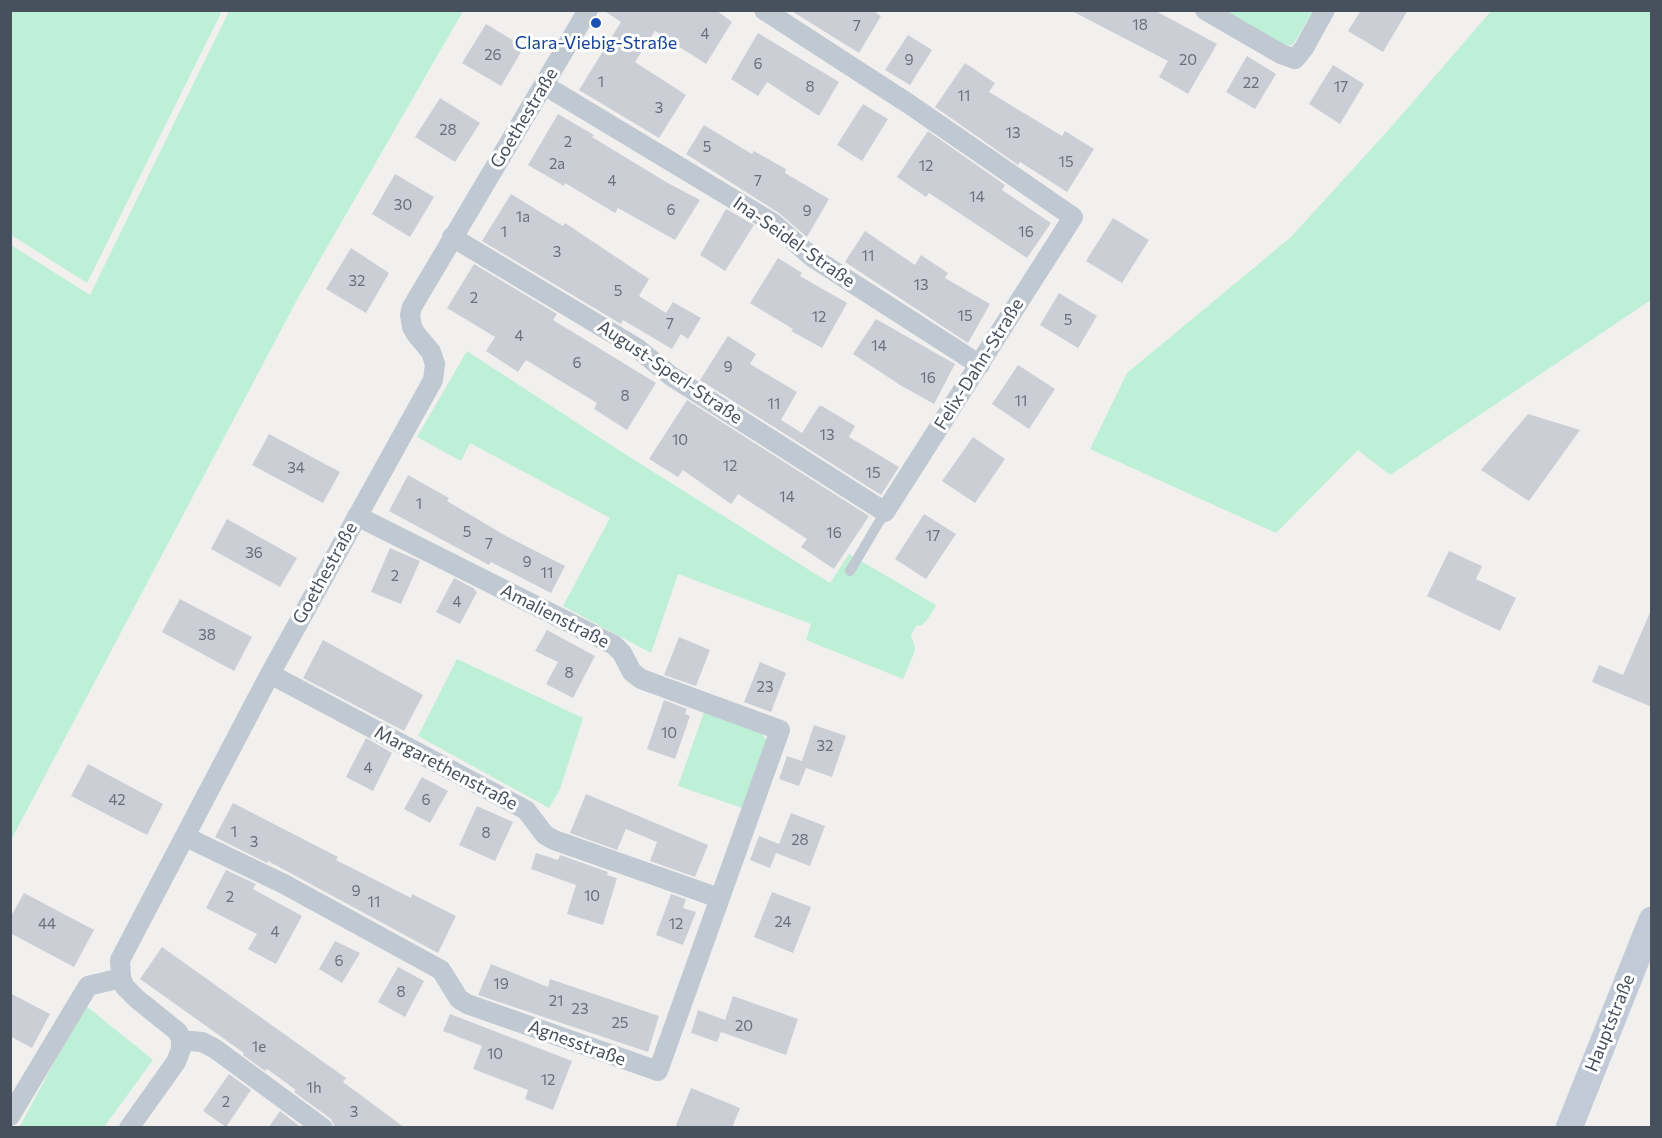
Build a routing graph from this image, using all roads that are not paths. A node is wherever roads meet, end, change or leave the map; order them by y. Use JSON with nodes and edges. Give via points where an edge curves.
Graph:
{"nodes":[{"id":1,"x":588,"y":10,"type":"edge"},
{"id":2,"x":764,"y":10,"type":"edge"},
{"id":3,"x":1204,"y":10,"type":"edge"},
{"id":4,"x":1325,"y":10,"type":"edge"},
{"id":5,"x":544,"y":85,"type":"junction"},
{"id":6,"x":452,"y":237,"type":"junction"},
{"id":7,"x":980,"y":365,"type":"junction"},
{"id":8,"x":885,"y":512,"type":"junction"},
{"id":9,"x":357,"y":516,"type":"junction"},
{"id":10,"x":850,"y":571,"type":"dead end"},
{"id":11,"x":270,"y":675,"type":"junction"},
{"id":12,"x":780,"y":730,"type":"joint"},
{"id":13,"x":186,"y":837,"type":"junction"},
{"id":14,"x":719,"y":898,"type":"junction"},
{"id":15,"x":1652,"y":920,"type":"edge"},
{"id":16,"x":121,"y":978,"type":"junction"},
{"id":17,"x":181,"y":1040,"type":"junction"},
{"id":18,"x":10,"y":1116,"type":"edge"},
{"id":19,"x":129,"y":1128,"type":"edge"},
{"id":20,"x":323,"y":1128,"type":"edge"},
{"id":21,"x":1569,"y":1128,"type":"edge"}],
"edges":[{"from":1,"to":5,"type":"street","name":"Goethestraße"},
{"from":2,"to":7,"type":"street","name":"Felix-Dahn-Straße","via":[[1073,217]]},
{"from":3,"to":4,"type":"street","via":[[1295,59]]},
{"from":5,"to":6,"type":"street","name":"Goethestraße"},
{"from":5,"to":7,"type":"street","name":"Ina-Seidel-Straße","via":[[765,218],[812,257]]},
{"from":6,"to":8,"type":"street","name":"August-Sperl-Straße","via":[[637,348],[671,376]]},
{"from":6,"to":9,"type":"street","name":"Goethestraße","via":[[410,315],[416,334],[431,352],[434,377]]},
{"from":7,"to":8,"type":"street","name":"Felix-Dahn-Straße"},
{"from":8,"to":10,"type":"lane"},
{"from":9,"to":11,"type":"street","name":"Goethestraße"},
{"from":9,"to":12,"type":"street","name":"Amalienstraße","via":[[614,645],[641,680]]},
{"from":11,"to":13,"type":"street","name":"Goethestraße"},
{"from":11,"to":14,"type":"street","name":"Margarethenstraße","via":[[526,810],[545,835],[554,840]]},
{"from":12,"to":14,"type":"street","name":"Agnesstraße"},
{"from":13,"to":14,"type":"street","name":"Agnesstraße","via":[[441,970],[459,999],[468,1004],[658,1071]]},
{"from":13,"to":16,"type":"street","name":"Goethestraße","via":[[120,960]]},
{"from":15,"to":21,"type":"street","name":"Hauptstraße"},
{"from":16,"to":17,"type":"street","via":[[137,999],[178,1032]]},
{"from":16,"to":18,"type":"street","via":[[88,986]]},
{"from":17,"to":19,"type":"street","via":[[176,1062]]},
{"from":17,"to":20,"type":"street","via":[[202,1042],[214,1048]]}]}
